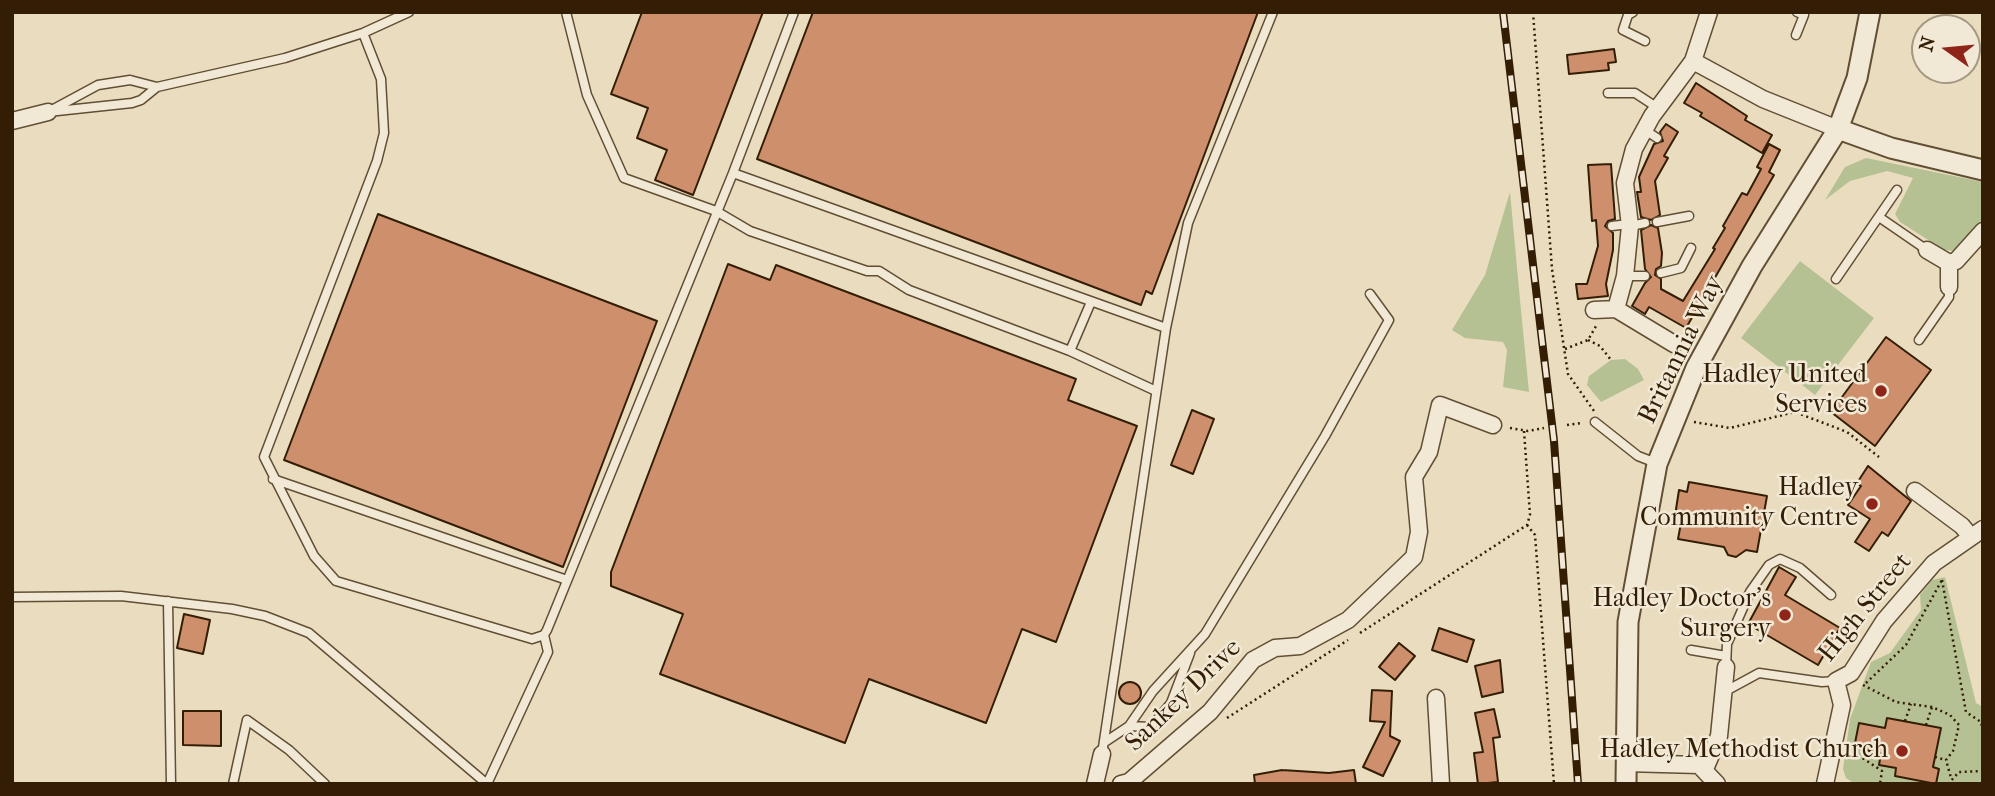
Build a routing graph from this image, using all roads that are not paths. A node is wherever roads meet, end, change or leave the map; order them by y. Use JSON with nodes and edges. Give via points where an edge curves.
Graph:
{"nodes":[{"id":1,"x":409,"y":12,"type":"edge"},
{"id":2,"x":566,"y":12,"type":"edge"},
{"id":3,"x":794,"y":12,"type":"edge"},
{"id":4,"x":1273,"y":12,"type":"edge"},
{"id":5,"x":1633,"y":12,"type":"edge"},
{"id":6,"x":1709,"y":12,"type":"edge"},
{"id":7,"x":1797,"y":12,"type":"edge"},
{"id":8,"x":1870,"y":12,"type":"edge"},
{"id":9,"x":363,"y":33,"type":"junction"},
{"id":10,"x":1796,"y":35,"type":"dead end"},
{"id":11,"x":1645,"y":40,"type":"dead end"},
{"id":12,"x":1693,"y":61,"type":"junction"},
{"id":13,"x":157,"y":87,"type":"junction"},
{"id":14,"x":1608,"y":93,"type":"dead end"},
{"id":15,"x":1658,"y":108,"type":"junction"},
{"id":16,"x":48,"y":113,"type":"junction"},
{"id":17,"x":12,"y":121,"type":"edge"},
{"id":18,"x":1838,"y":129,"type":"junction"},
{"id":19,"x":1983,"y":170,"type":"edge"},
{"id":20,"x":733,"y":173,"type":"junction"},
{"id":21,"x":1897,"y":190,"type":"dead end"},
{"id":22,"x":716,"y":211,"type":"junction"},
{"id":23,"x":1689,"y":216,"type":"dead end"},
{"id":24,"x":1879,"y":217,"type":"junction"},
{"id":25,"x":1657,"y":222,"type":"dead end"},
{"id":26,"x":1983,"y":231,"type":"edge"},
{"id":27,"x":1691,"y":248,"type":"dead end"},
{"id":28,"x":1927,"y":250,"type":"joint"},
{"id":29,"x":1949,"y":263,"type":"junction"},
{"id":30,"x":1661,"y":273,"type":"dead end"},
{"id":31,"x":1625,"y":276,"type":"junction"},
{"id":32,"x":1645,"y":276,"type":"dead end"},
{"id":33,"x":1836,"y":279,"type":"dead end"},
{"id":34,"x":1949,"y":286,"type":"joint"},
{"id":35,"x":1370,"y":294,"type":"dead end"},
{"id":36,"x":1091,"y":302,"type":"junction"},
{"id":37,"x":1166,"y":328,"type":"junction"},
{"id":38,"x":1919,"y":340,"type":"dead end"},
{"id":39,"x":1674,"y":344,"type":"dead end"},
{"id":40,"x":1070,"y":351,"type":"junction"},
{"id":41,"x":1156,"y":391,"type":"junction"},
{"id":42,"x":1595,"y":422,"type":"road end"},
{"id":43,"x":1493,"y":425,"type":"road end"},
{"id":44,"x":1657,"y":464,"type":"junction"},
{"id":45,"x":273,"y":480,"type":"junction"},
{"id":46,"x":1915,"y":491,"type":"dead end"},
{"id":47,"x":1977,"y":533,"type":"edge"},
{"id":48,"x":567,"y":580,"type":"junction"},
{"id":49,"x":1831,"y":595,"type":"dead end"},
{"id":50,"x":12,"y":597,"type":"edge"},
{"id":51,"x":168,"y":601,"type":"junction"},
{"id":52,"x":544,"y":635,"type":"junction"},
{"id":53,"x":1691,"y":650,"type":"dead end"},
{"id":54,"x":1189,"y":653,"type":"junction"},
{"id":55,"x":1726,"y":662,"type":"junction"},
{"id":56,"x":1838,"y":687,"type":"junction"},
{"id":57,"x":1724,"y":692,"type":"junction"},
{"id":58,"x":1436,"y":698,"type":"dead end"},
{"id":59,"x":1129,"y":726,"type":"junction"},
{"id":60,"x":1104,"y":748,"type":"junction"},
{"id":61,"x":1625,"y":763,"type":"junction"},
{"id":62,"x":1705,"y":769,"type":"junction"},
{"id":63,"x":1097,"y":783,"type":"edge"},
{"id":64,"x":171,"y":784,"type":"edge"},
{"id":65,"x":233,"y":784,"type":"edge"},
{"id":66,"x":325,"y":784,"type":"edge"},
{"id":67,"x":487,"y":784,"type":"edge"},
{"id":68,"x":1121,"y":784,"type":"edge"},
{"id":69,"x":1441,"y":784,"type":"edge"},
{"id":70,"x":1626,"y":784,"type":"edge"},
{"id":71,"x":1717,"y":784,"type":"edge"},
{"id":72,"x":1825,"y":784,"type":"edge"}],
"edges":[{"from":1,"to":9,"type":"lane"},
{"from":2,"to":22,"type":"lane","via":[[587,95],[624,178]]},
{"from":3,"to":20,"type":"lane"},
{"from":4,"to":37,"type":"lane","via":[[1188,223]]},
{"from":5,"to":11,"type":"lane","via":[[1623,30]]},
{"from":6,"to":12,"type":"street"},
{"from":7,"to":10,"type":"lane","via":[[1804,15]]},
{"from":8,"to":18,"type":"street","name":"Britannia Way","via":[[1857,78]]},
{"from":9,"to":13,"type":"lane","via":[[285,58]]},
{"from":9,"to":45,"type":"lane","via":[[381,79],[384,133],[264,457]]},
{"from":12,"to":15,"type":"street"},
{"from":12,"to":18,"type":"street","via":[[1763,99]]},
{"from":13,"to":16,"type":"lane","via":[[132,103]]},
{"from":13,"to":16,"type":"lane","via":[[130,80],[103,84]]},
{"from":14,"to":15,"type":"lane","via":[[1635,93]]},
{"from":15,"to":31,"type":"street","via":[[1651,134],[1634,149],[1625,183],[1629,225]]},
{"from":16,"to":17,"type":"street"},
{"from":18,"to":19,"type":"street","via":[[1891,148]]},
{"from":18,"to":44,"type":"street","name":"Britannia Way","via":[[1752,266],[1696,368]]},
{"from":20,"to":22,"type":"lane"},
{"from":20,"to":36,"type":"lane"},
{"from":21,"to":24,"type":"lane"},
{"from":22,"to":40,"type":"lane","via":[[750,230],[867,271],[879,271],[909,290]]},
{"from":22,"to":48,"type":"lane"},
{"from":23,"to":25,"type":"lane"},
{"from":24,"to":28,"type":"lane"},
{"from":24,"to":33,"type":"lane"},
{"from":26,"to":29,"type":"street","via":[[1962,256]]},
{"from":27,"to":30,"type":"lane","via":[[1681,268]]},
{"from":28,"to":29,"type":"street"},
{"from":29,"to":34,"type":"street"},
{"from":31,"to":32,"type":"lane"},
{"from":31,"to":39,"type":"street","via":[[1603,309]]},
{"from":34,"to":38,"type":"lane","via":[[1949,297]]},
{"from":35,"to":54,"type":"lane","via":[[1389,320],[1325,436]]},
{"from":36,"to":37,"type":"lane"},
{"from":36,"to":40,"type":"lane"},
{"from":37,"to":41,"type":"lane"},
{"from":40,"to":41,"type":"lane"},
{"from":41,"to":60,"type":"lane"},
{"from":42,"to":44,"type":"lane","via":[[1638,456]]},
{"from":43,"to":68,"type":"street","name":"Sankey Drive","via":[[1440,405],[1429,452],[1414,477],[1419,532],[1413,556],[1348,620],[1300,646],[1275,648],[1253,660],[1210,712]]},
{"from":44,"to":61,"type":"street","name":"Britannia Way","via":[[1628,622]]},
{"from":45,"to":48,"type":"lane"},
{"from":45,"to":52,"type":"lane","via":[[314,556],[336,582],[524,639]]},
{"from":46,"to":47,"type":"street"},
{"from":47,"to":56,"type":"street","name":"High Street","via":[[1934,563],[1884,621]]},
{"from":48,"to":52,"type":"lane"},
{"from":49,"to":55,"type":"lane","via":[[1800,568],[1780,559],[1769,565],[1750,592],[1727,644]]},
{"from":50,"to":51,"type":"lane","via":[[121,596]]},
{"from":51,"to":64,"type":"lane"},
{"from":51,"to":67,"type":"lane","via":[[265,616],[309,633]]},
{"from":52,"to":67,"type":"lane","via":[[548,652]]},
{"from":53,"to":55,"type":"lane"},
{"from":54,"to":59,"type":"lane","via":[[1153,691]]},
{"from":54,"to":59,"type":"lane","via":[[1171,703],[1151,727]]},
{"from":55,"to":57,"type":"street"},
{"from":56,"to":57,"type":"lane","via":[[1759,673]]},
{"from":56,"to":72,"type":"street","name":"High Street","via":[[1842,705]]},
{"from":57,"to":62,"type":"street","via":[[1720,736]]},
{"from":58,"to":69,"type":"street"},
{"from":59,"to":60,"type":"lane"},
{"from":60,"to":63,"type":"street"},
{"from":61,"to":62,"type":"street","via":[[1689,763]]},
{"from":61,"to":70,"type":"street","name":"Britannia Way"},
{"from":62,"to":71,"type":"street"},
{"from":65,"to":66,"type":"lane","via":[[247,720]]}]}
